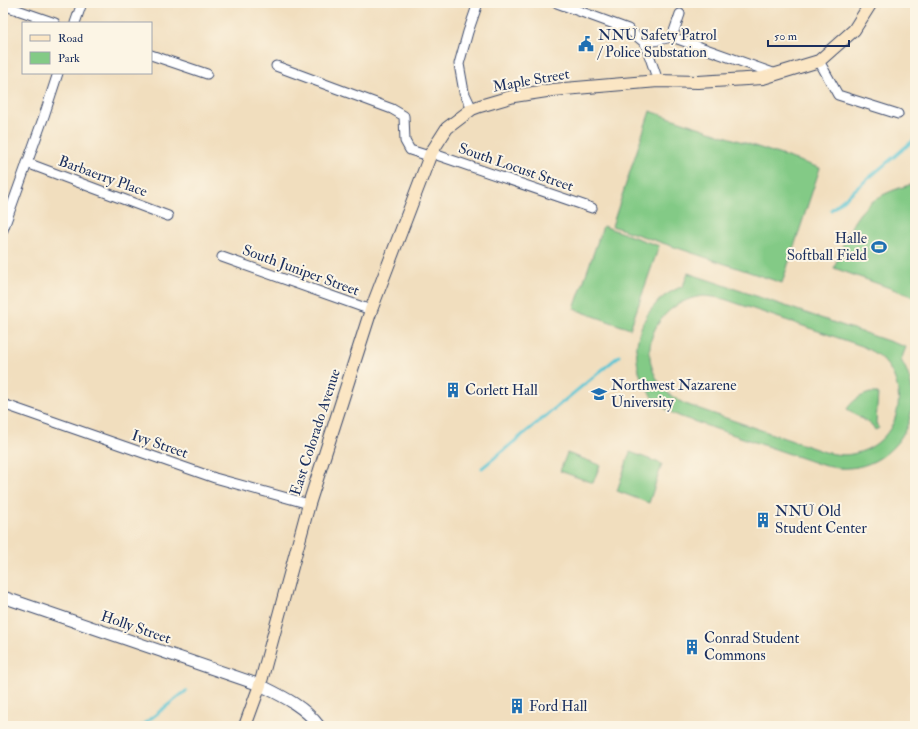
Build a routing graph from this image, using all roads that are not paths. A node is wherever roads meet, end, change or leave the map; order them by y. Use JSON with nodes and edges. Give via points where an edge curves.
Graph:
{"nodes":[{"id":1,"x":82,"y":3,"type":"edge"},
{"id":2,"x":478,"y":3,"type":"edge"},
{"id":3,"x":557,"y":3,"type":"edge"},
{"id":4,"x":872,"y":3,"type":"edge"},
{"id":5,"x":3,"y":5,"type":"edge"},
{"id":6,"x":680,"y":14,"type":"dead end"},
{"id":7,"x":53,"y":22,"type":"edge"},
{"id":8,"x":75,"y":22,"type":"edge"},
{"id":9,"x":672,"y":37,"type":"junction"},
{"id":10,"x":645,"y":43,"type":"junction"},
{"id":11,"x":152,"y":55,"type":"edge"},
{"id":12,"x":819,"y":61,"type":"junction"},
{"id":13,"x":276,"y":66,"type":"dead end"},
{"id":14,"x":58,"y":74,"type":"edge"},
{"id":15,"x":207,"y":74,"type":"dead end"},
{"id":16,"x":776,"y":74,"type":"junction"},
{"id":17,"x":658,"y":81,"type":"junction"},
{"id":18,"x":472,"y":110,"type":"junction"},
{"id":19,"x":898,"y":114,"type":"dead end"},
{"id":20,"x":430,"y":154,"type":"junction"},
{"id":21,"x":28,"y":163,"type":"junction"},
{"id":22,"x":7,"y":204,"type":"edge"},
{"id":23,"x":592,"y":208,"type":"dead end"},
{"id":24,"x":168,"y":216,"type":"dead end"},
{"id":25,"x":3,"y":230,"type":"edge"},
{"id":26,"x":222,"y":257,"type":"dead end"},
{"id":27,"x":371,"y":310,"type":"junction"},
{"id":28,"x":3,"y":404,"type":"edge"},
{"id":29,"x":309,"y":504,"type":"junction"},
{"id":30,"x":3,"y":597,"type":"edge"},
{"id":31,"x":260,"y":685,"type":"junction"},
{"id":32,"x":245,"y":726,"type":"edge"},
{"id":33,"x":319,"y":726,"type":"edge"}],
"edges":[{"from":1,"to":8,"type":"street"},
{"from":2,"to":18,"type":"street","via":[[459,64],[464,92]]},
{"from":3,"to":10,"type":"street","via":[[628,29]]},
{"from":4,"to":12,"type":"main road","via":[[854,30]]},
{"from":5,"to":7,"type":"street"},
{"from":6,"to":9,"type":"street"},
{"from":9,"to":10,"type":"street"},
{"from":9,"to":16,"type":"street"},
{"from":10,"to":17,"type":"street"},
{"from":11,"to":15,"type":"street"},
{"from":12,"to":16,"type":"main road","name":"Maple Street"},
{"from":12,"to":19,"type":"street","via":[[838,95]]},
{"from":13,"to":20,"type":"street","name":"South Locust Street","via":[[392,109],[404,116],[405,141],[410,150]]},
{"from":14,"to":21,"type":"street"},
{"from":16,"to":17,"type":"main road","name":"Maple Street","via":[[763,78],[698,82]]},
{"from":17,"to":18,"type":"main road","name":"Maple Street","via":[[553,90],[522,95]]},
{"from":18,"to":20,"type":"main road","name":"Maple Street","via":[[447,128]]},
{"from":20,"to":23,"type":"street","name":"South Locust Street"},
{"from":20,"to":27,"type":"main road","name":"East Colorado Avenue"},
{"from":21,"to":22,"type":"street"},
{"from":21,"to":24,"type":"street","name":"Barbaerry Place"},
{"from":22,"to":25,"type":"street"},
{"from":26,"to":27,"type":"street","name":"South Juniper Street"},
{"from":27,"to":29,"type":"main road","name":"East Colorado Avenue"},
{"from":28,"to":29,"type":"street","name":"Ivy Street","via":[[215,478]]},
{"from":29,"to":31,"type":"main road","name":"East Colorado Avenue"},
{"from":30,"to":31,"type":"street","name":"Holly Street"},
{"from":31,"to":32,"type":"main road","name":"East Colorado Avenue"},
{"from":31,"to":33,"type":"street","name":"Holly Street","via":[[287,698],[313,718]]}]}
